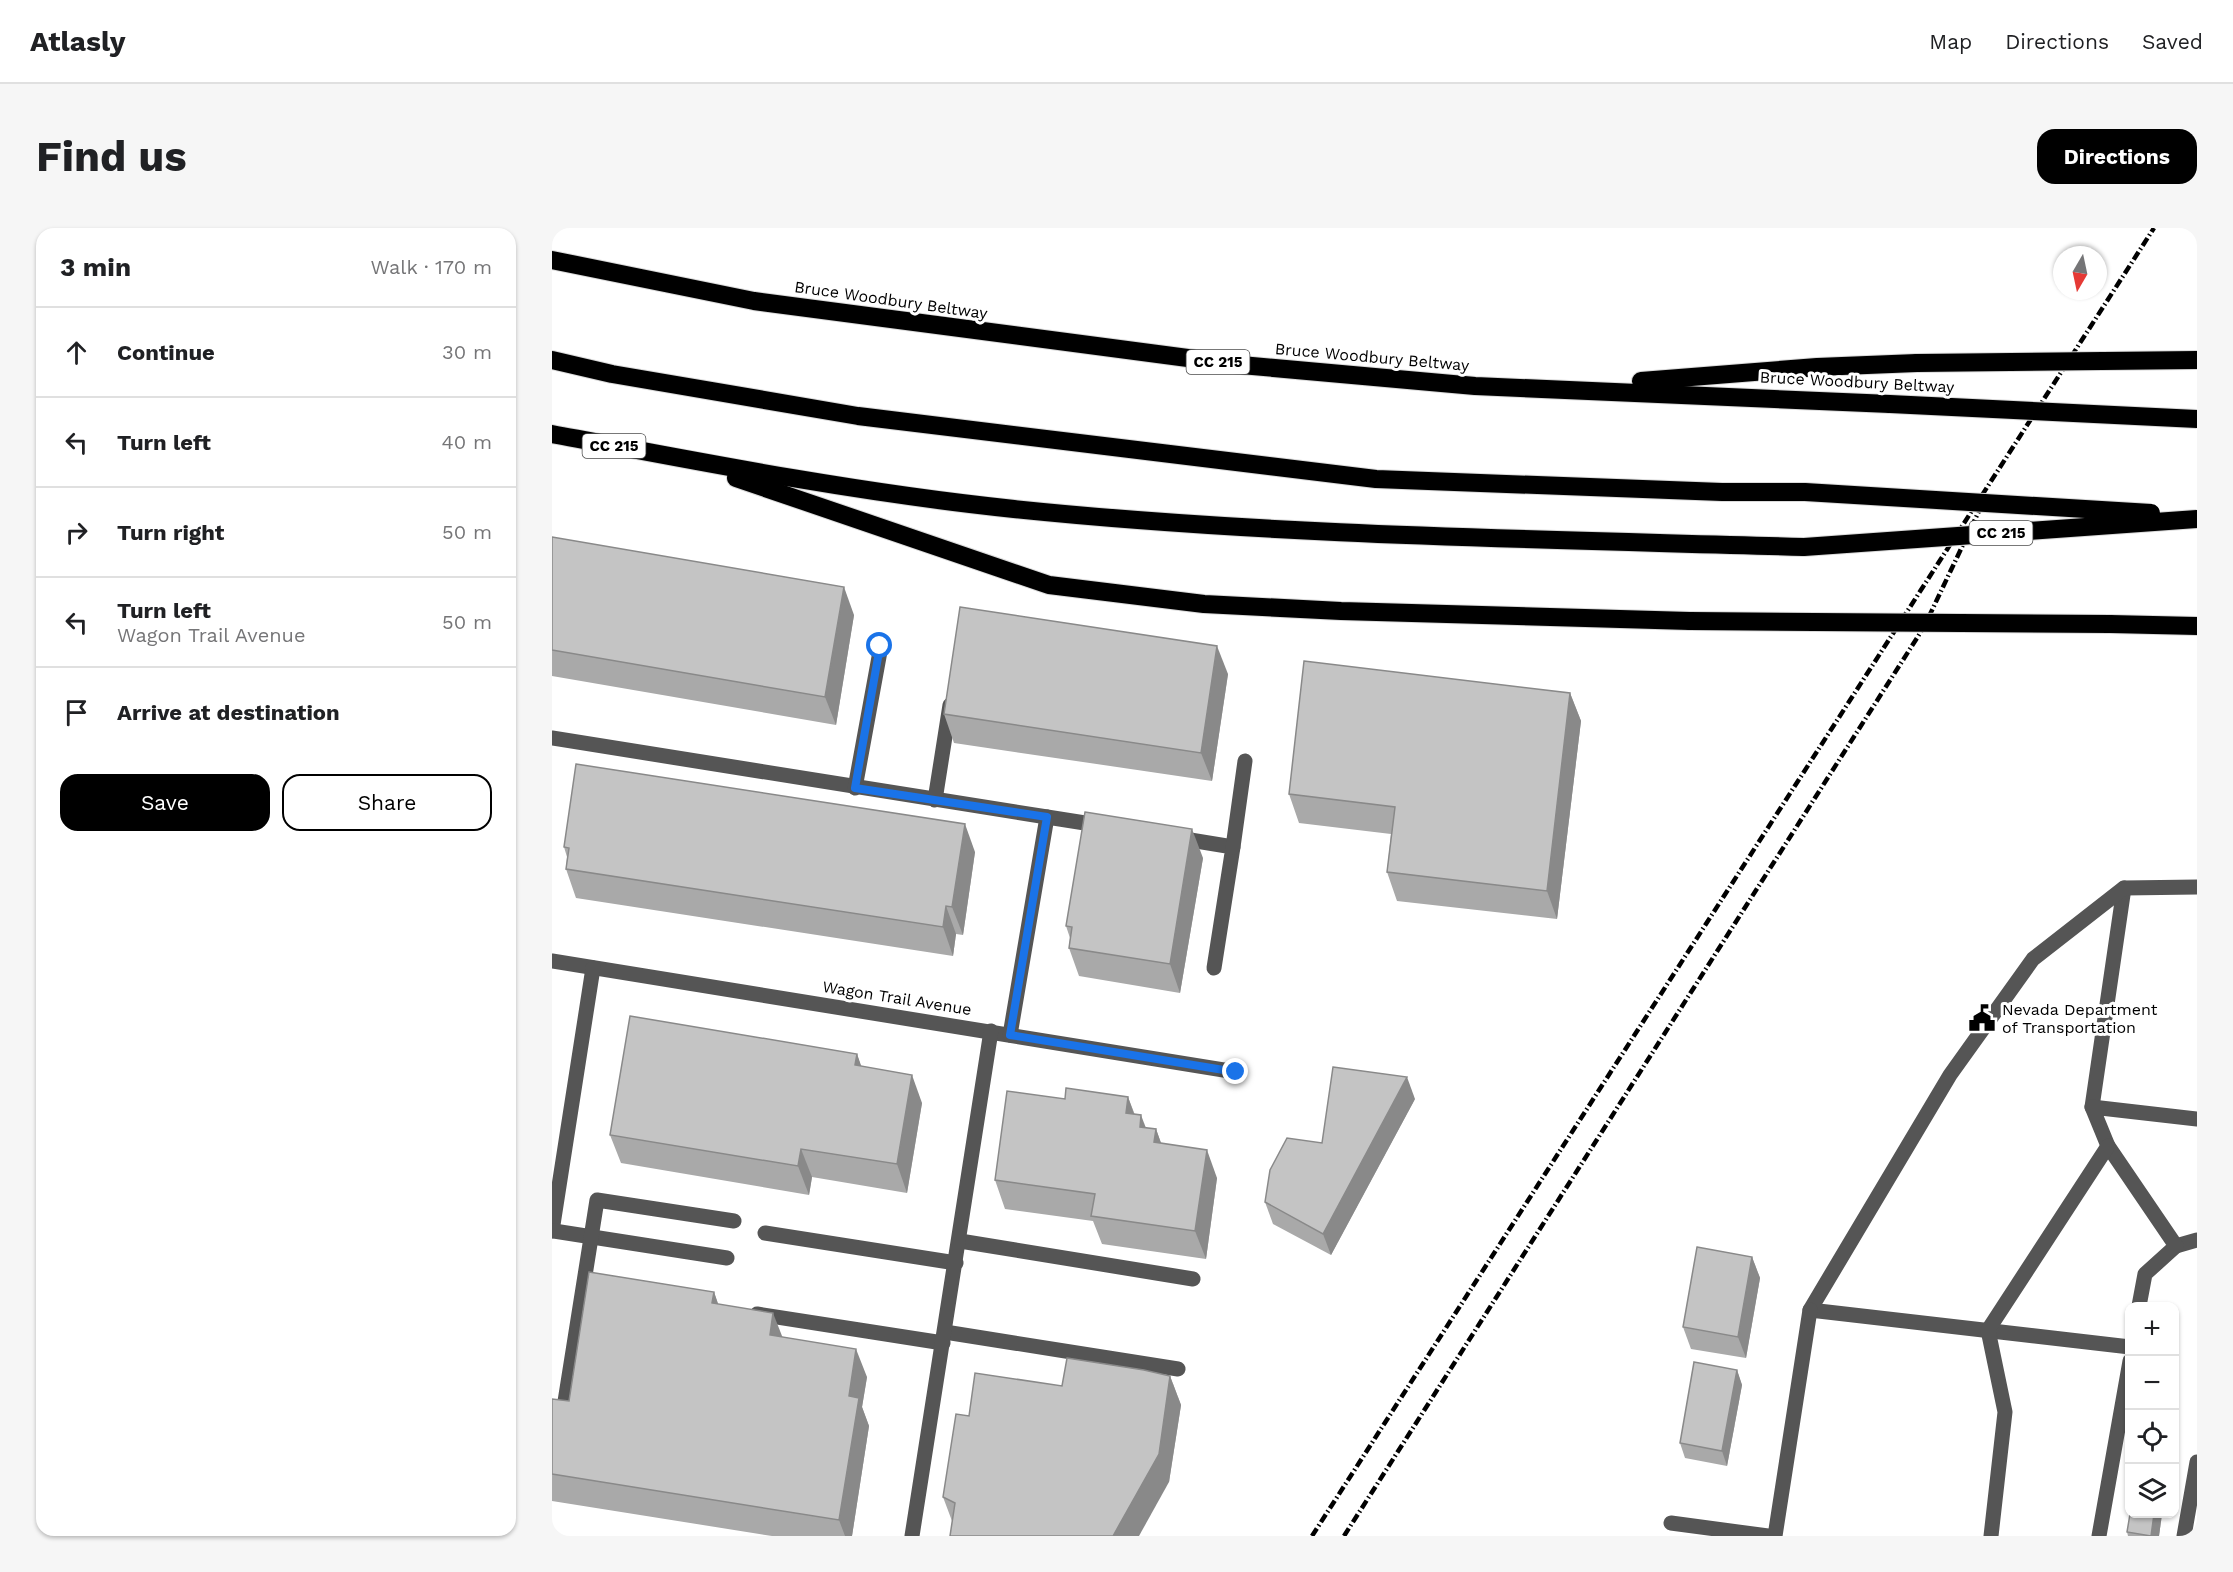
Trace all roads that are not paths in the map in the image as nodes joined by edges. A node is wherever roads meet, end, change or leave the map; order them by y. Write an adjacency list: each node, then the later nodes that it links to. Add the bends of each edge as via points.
1 (552, 260): 4 (highway, Bruce Woodbury Beltway / CC 215, via 754,301 1229,364 1475,386)
2 (552, 360): 8 (highway, CC 215, bridge, via 858,416 1376,479 1805,492)
3 (2197, 360): 4 (highway, bridge, via 1817,367)
4 (1554, 389): 5 (highway, Bruce Woodbury Beltway / CC 215, bridge)
5 (2197, 419)
6 (552, 434): 7 (highway, CC 215)
7 (675, 457): 8 (highway, CC 215, bridge, via 894,495 1016,509 1267,528 1804,547); 9 (highway, bridge, via 1049,585 1204,604 1690,621)
8 (2197, 517)
9 (2197, 626)
10 (880, 646): 14 (street)
11 (951, 695): 15 (street)
12 (552, 738): 14 (street)
13 (1245, 761): 19 (street)
14 (855, 788): 15 (street)
15 (935, 800): 16 (street)
16 (1047, 817): 17 (street); 26 (street)
17 (1116, 828)
18 (1163, 835): 19 (street)
19 (1233, 847): 24 (street)
20 (2197, 887): 21 (street)
21 (2124, 888): 28 (street); 42 (street, via 2033,959 1950,1075)
22 (552, 961): 23 (street, Wagon Trail Avenue)
23 (593, 968): 25 (street, Wagon Trail Avenue); 32 (street)
24 (1214, 968)
25 (991, 1031): 26 (street, Wagon Trail Avenue); 36 (street)
26 (1010, 1035): 27 (street, Wagon Trail Avenue)
27 (1236, 1072)
28 (2092, 1107): 29 (street); 30 (street)
29 (2197, 1119)
30 (2108, 1146): 37 (street); 44 (street)
31 (734, 1221): 34 (street, via 597,1200)
32 (553, 1231): 34 (street)
33 (765, 1233): 39 (street)
34 (591, 1237): 38 (street); 49 (street)
35 (2197, 1240): 37 (street)
36 (960, 1241): 39 (street); 40 (street)
37 (2176, 1246): 41 (street, via 2145,1274)
38 (727, 1258)
39 (956, 1263): 45 (street)
40 (1193, 1279)
41 (2140, 1302)
42 (1810, 1310): 44 (street); 54 (street)
43 (746, 1313): 45 (street)
44 (1988, 1330): 46 (street); 55 (street, via 2005,1412)
45 (944, 1338): 47 (street); 52 (street)
46 (2125, 1346)
47 (1178, 1369)
48 (2125, 1389): 56 (street)
49 (563, 1414)
50 (2197, 1462): 57 (street)
51 (1671, 1522): 53 (street)
52 (912, 1536)
53 (1768, 1536)
54 (1775, 1536)
55 (1991, 1536)
56 (2099, 1536)
57 (2184, 1536)

